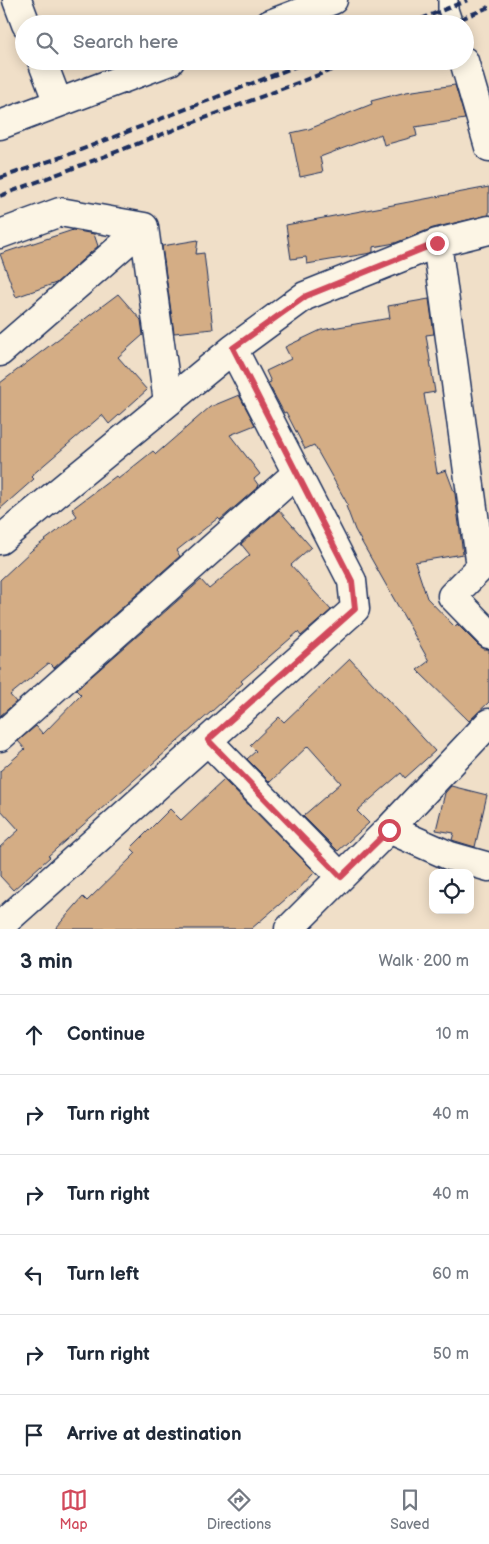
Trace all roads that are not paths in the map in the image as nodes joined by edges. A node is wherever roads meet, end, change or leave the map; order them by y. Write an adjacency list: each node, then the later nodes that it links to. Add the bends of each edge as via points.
1 (17, 0): 4 (street)
2 (333, 0): 5 (street)
3 (448, 0): 6 (lane)
4 (23, 15)
5 (294, 15)
6 (450, 15)
7 (45, 70): 10 (street)
8 (146, 70): 10 (street)
9 (467, 70): 12 (street)
10 (58, 103): 11 (street)
11 (0, 125)
12 (489, 147)
13 (144, 226): 15 (street, via 60,212); 18 (street); 19 (street)
14 (489, 230): 16 (street)
15 (0, 234)
16 (437, 243): 17 (street, via 306,296); 22 (street, via 481,567 452,596)
17 (233, 348): 19 (street); 20 (street)
18 (0, 352)
19 (168, 402): 21 (street)
20 (297, 473): 24 (street); 25 (street, via 352,581 355,609)
21 (0, 540)
22 (489, 634)
23 (489, 723): 26 (street)
24 (0, 737)
25 (208, 740): 28 (street); 29 (street)
26 (389, 830): 27 (street, via 450,856); 28 (street)
27 (489, 867)
28 (341, 877): 30 (street)
29 (4, 923)
30 (289, 929)

